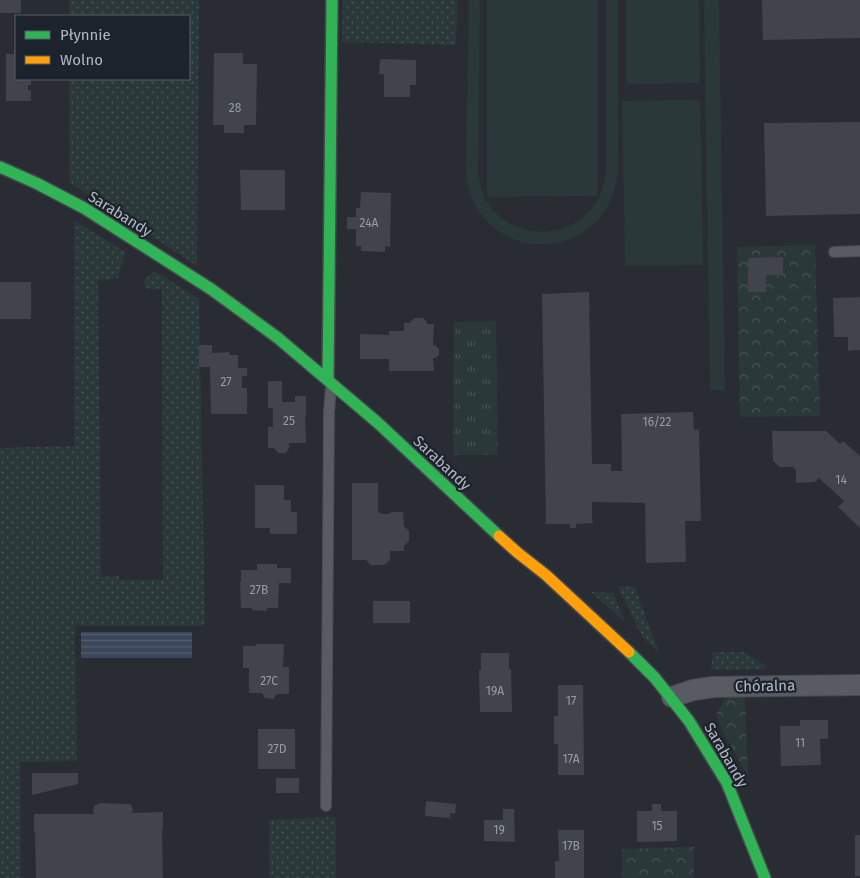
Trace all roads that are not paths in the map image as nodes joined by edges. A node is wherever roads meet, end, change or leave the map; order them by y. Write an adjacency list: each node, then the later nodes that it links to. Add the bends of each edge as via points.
1 (332, 0): 5 (street)
2 (0, 167): 5 (street, Sarabandy, via 84,208 182,270 262,326)
3 (860, 251): 4 (lane)
4 (834, 252)
5 (330, 382): 7 (street, Sarabandy, via 546,575); 8 (lane)
6 (860, 685): 7 (street, Chóralna, via 713,687)
7 (672, 697): 9 (street, Sarabandy, via 728,782)
8 (326, 806)
9 (766, 878)

